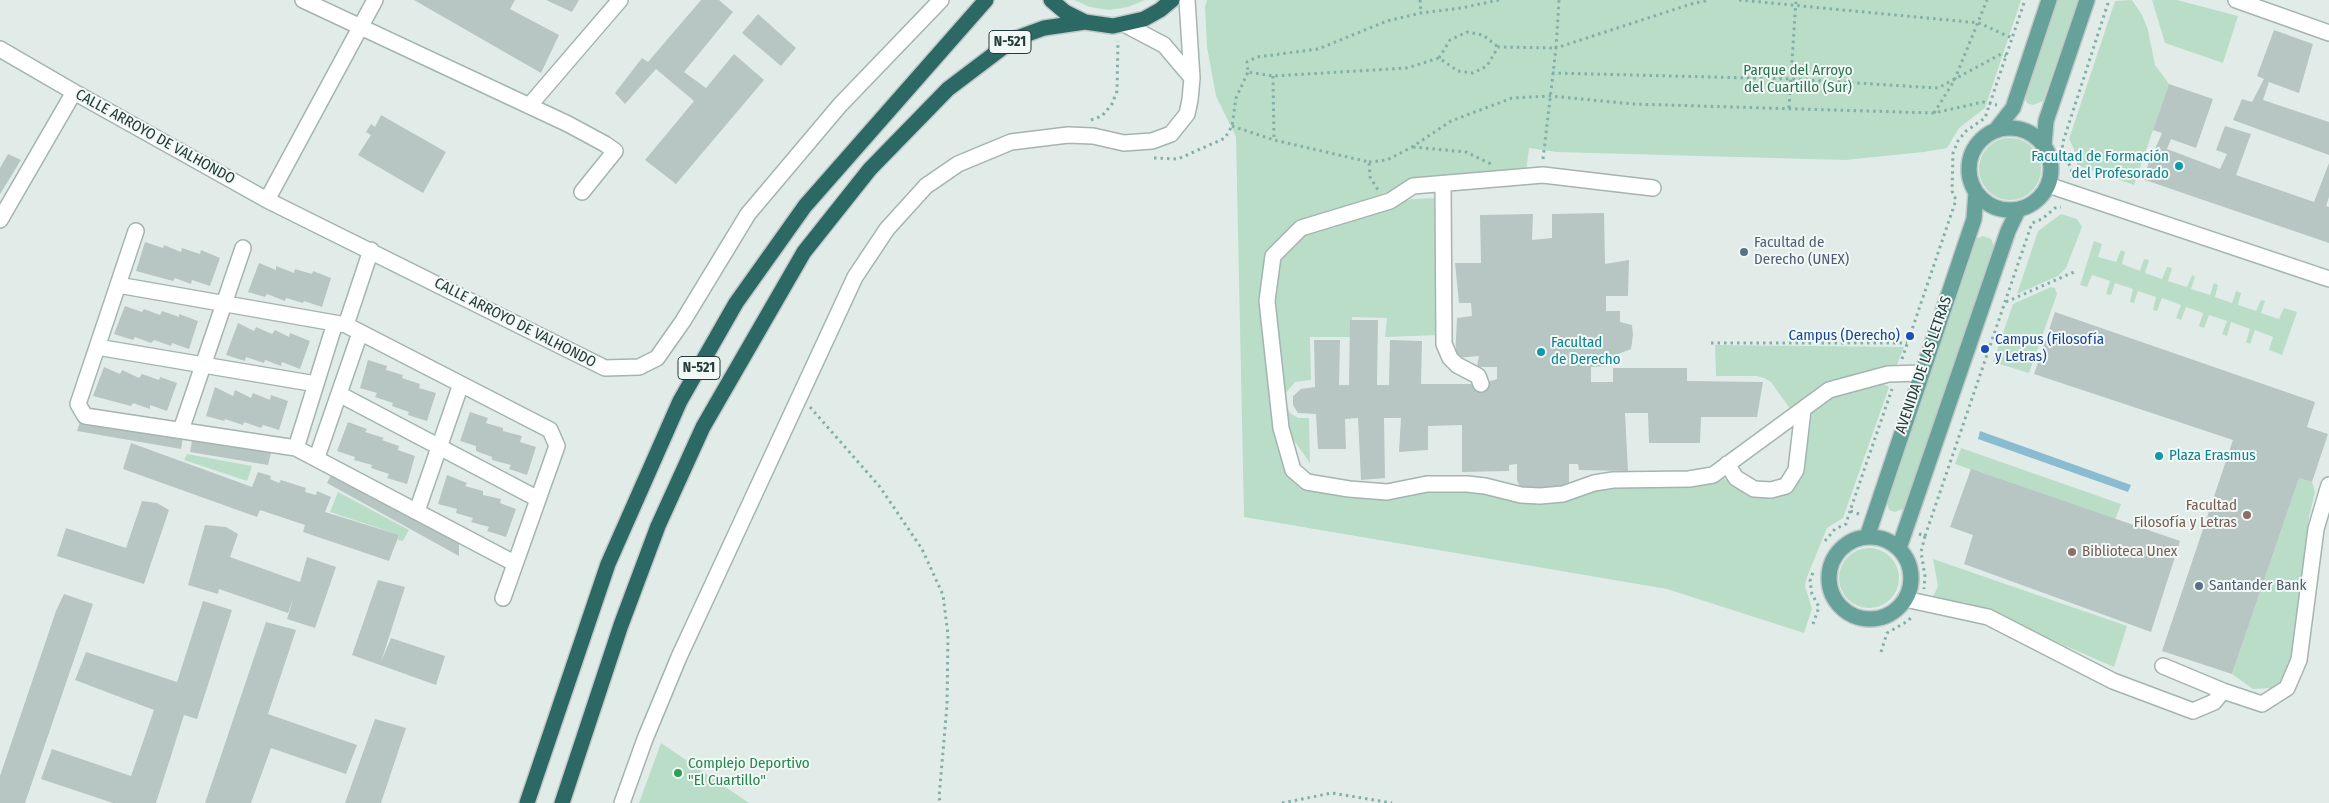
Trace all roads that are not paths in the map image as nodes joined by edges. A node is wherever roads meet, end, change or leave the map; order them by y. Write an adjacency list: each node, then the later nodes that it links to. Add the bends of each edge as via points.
1 (302, 0): 14 (street)
2 (375, 0): 14 (street)
3 (620, 0): 19 (street)
4 (941, 0): 32 (street, CALLE ARROYO DE VALHONDO, via 840,105 748,214 657,358 639,367 605,368)
5 (986, 0): 61 (highway, N-521, via 805,206 736,303 680,401 608,564)
6 (1051, 0): 12 (highway, N-521)
7 (1172, 0): 13 (highway, N-521, via 1152,15)
8 (1186, 0): 17 (street)
9 (2049, 0): 20 (main road, via 2013,108)
10 (2088, 0): 21 (main road, via 2046,121)
11 (2236, 0): 15 (street)
12 (1085, 22): 13 (highway, N-521); 62 (highway, N-521, via 1044,28 1014,39 948,89 870,169 804,252 703,427 658,526 621,625)
13 (1119, 25): 17 (street, via 1164,45)
14 (361, 27): 19 (street); 27 (street)
15 (2329, 33)
16 (0, 49): 18 (street, CALLE ARROYO DE VALHONDO)
17 (1192, 78): 63 (street, via 1187,114 1170,134 1152,141 1124,142 1068,135 1011,142 958,164 926,186 887,229 856,277 679,657)
18 (74, 92): 27 (street, CALLE ARROYO DE VALHONDO); 29 (street)
19 (529, 106): 25 (street, via 594,137 615,151)
20 (1995, 131): 21 (main road, via 2022,129); 26 (main road, via 1982,139 1970,157 1969,173)
21 (2044, 145): 23 (main road, via 2052,167)
22 (1443, 184): 24 (street, via 1543,175); 43 (street, via 1444,344 1457,366 1478,376); 50 (street, via 1413,186 1390,201 1301,228 1273,256 1267,301 1281,428 1294,470 1307,482 1387,492 1427,484 1467,484 1540,496 1563,494 1613,480 1689,479 1713,475)
23 (2048, 185): 28 (main road, via 2039,200); 33 (street)
24 (1653, 188)
25 (582, 192)
26 (1976, 192): 28 (main road, via 1996,208); 40 (main road, AVENIDA DE LAS LETRAS, via 1974,219)
27 (267, 200): 32 (street, CALLE ARROYO DE VALHONDO)
28 (2018, 210): 55 (main road)
29 (0, 220)
30 (136, 231): 34 (street)
31 (243, 248): 35 (street)
32 (371, 250): 36 (street)
33 (2329, 279)
34 (118, 285): 35 (street); 38 (street)
35 (224, 304): 36 (street); 39 (street)
36 (341, 324): 37 (street); 41 (street)
37 (360, 333): 42 (street); 44 (street)
38 (97, 347): 39 (street); 46 (street, via 78,404 85,416)
39 (203, 365): 41 (street); 46 (street)
40 (1922, 373): 45 (street, via 1888,374 1829,390); 54 (main road, AVENIDA DE LAS LETRAS)
41 (316, 384): 48 (street)
42 (461, 384): 47 (street); 52 (street, via 550,430 557,446)
43 (1481, 384)
44 (338, 394): 47 (street); 49 (street)
45 (1804, 410): 50 (street); 50 (street, via 1796,470 1786,486 1771,490 1754,489 1736,478)
46 (182, 430): 48 (street)
47 (439, 447): 52 (street); 53 (street)
48 (296, 448): 49 (street)
49 (317, 457): 53 (street)
50 (1727, 464)
51 (2329, 485): 60 (street, via 2316,530 2299,660 2287,688 2262,704)
52 (538, 499): 56 (street)
53 (417, 511): 56 (street)
54 (1867, 537): 55 (main road, via 1884,539); 58 (main road, via 1843,546 1832,562 1829,581 1834,599 1848,613 1866,619 1885,616)
55 (1899, 548): 58 (main road, via 1910,573 1910,587)
56 (514, 563): 57 (street)
57 (503, 598)
58 (1905, 600): 60 (street, via 1988,617 2113,681 2193,711 2214,702)
59 (2163, 666): 60 (street)
60 (2223, 691)
61 (527, 803)
62 (562, 803)
63 (622, 803)

